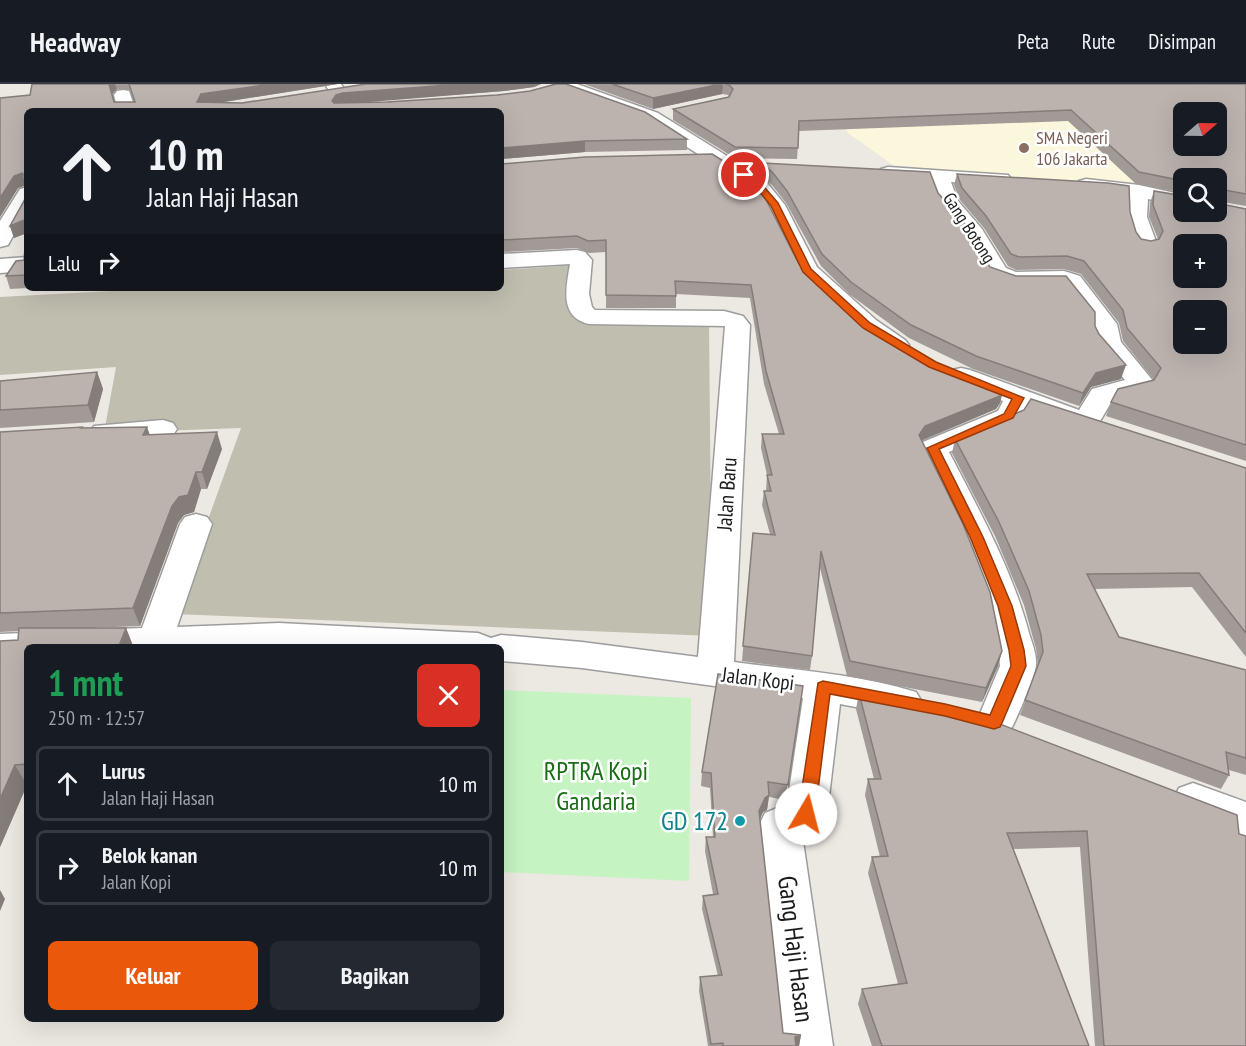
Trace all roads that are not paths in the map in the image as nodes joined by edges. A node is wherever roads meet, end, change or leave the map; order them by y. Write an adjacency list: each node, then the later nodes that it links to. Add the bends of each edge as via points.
1 (556, 87): 5 (street, via 663,114)
2 (357, 89): 3 (street)
3 (332, 90)
4 (680, 158): 5 (street)
5 (723, 161): 6 (street); 19 (street, via 757,183 775,205 807,270 867,326)
6 (764, 166)
7 (868, 171): 8 (street)
8 (938, 176): 9 (street); 21 (street, Gang Botong, via 948,203 974,234 997,273 1009,279 1064,278 1075,283 1105,324 1110,345 1141,384 1102,395 1097,425)
9 (1022, 181)
10 (1069, 184): 11 (street)
11 (1139, 191): 13 (street); 15 (street, via 1136,217)
12 (24, 199): 14 (street)
13 (1173, 199)
14 (0, 240)
15 (1146, 244)
16 (504, 261): 31 (street, Jalan Baru, via 559,257 581,260 577,305 589,316 730,319 737,323)
17 (24, 264): 18 (street)
18 (0, 267)
19 (915, 355)
20 (943, 369): 21 (street)
21 (1018, 398): 32 (street, Jalan Kopi, via 1009,416 933,448 1005,606 1018,666 980,720)
22 (163, 429): 23 (street)
23 (81, 434)
24 (196, 524): 25 (street)
25 (155, 640): 26 (street); 27 (street, via 279,635)
26 (66, 644)
27 (442, 644)
28 (24, 646): 29 (street)
29 (0, 647)
30 (504, 648): 31 (street, Jalan Kopi)
31 (715, 674): 32 (street, Jalan Kopi)
32 (821, 706): 35 (street, Gang Haji Hasan, via 806,814 780,825)
33 (1160, 786): 34 (street)
34 (1246, 819)
35 (808, 1046)

